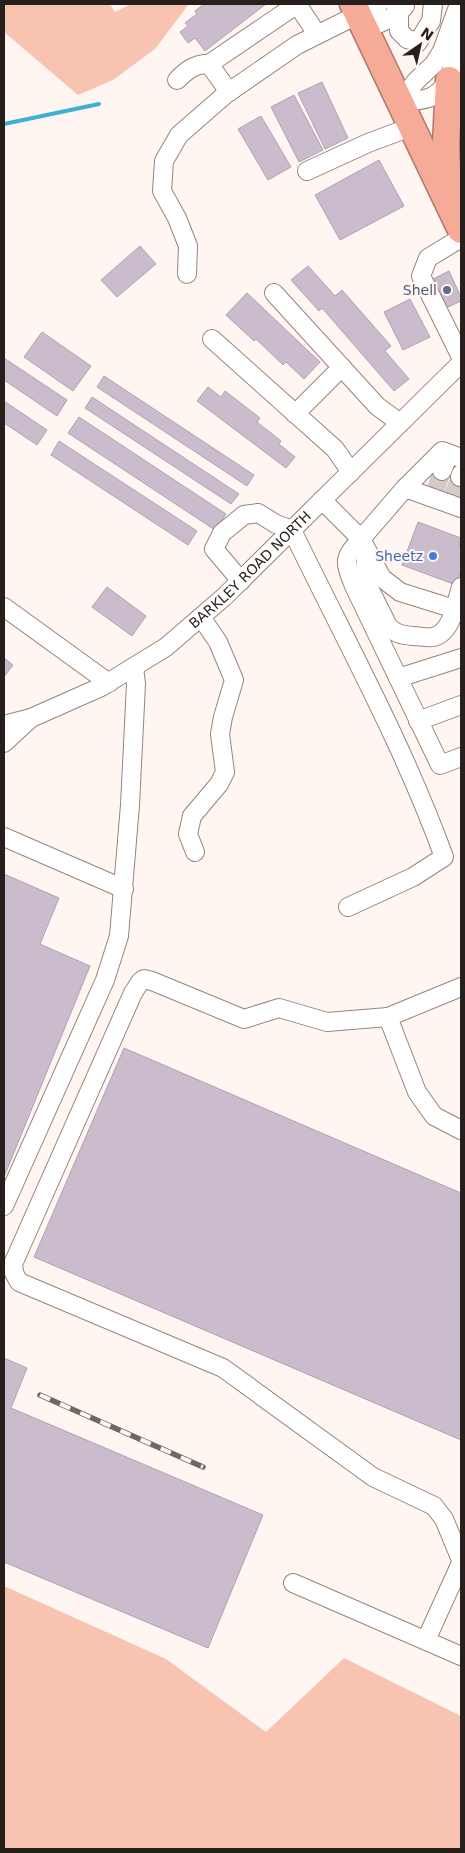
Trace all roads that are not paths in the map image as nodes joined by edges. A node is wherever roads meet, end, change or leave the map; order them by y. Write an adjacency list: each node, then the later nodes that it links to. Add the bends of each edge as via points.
1 (296, 4): 7 (street); 9 (street)
2 (433, 4): 4 (street, via 431,21 418,42 407,39 399,31)
3 (459, 4): 13 (street, via 442,51)
4 (400, 7): 5 (street, via 391,18)
5 (363, 13): 7 (street); 13 (highway)
6 (461, 31): 8 (street)
7 (317, 34): 12 (street)
8 (458, 54): 11 (street)
9 (209, 64): 10 (street, via 188,69); 12 (street)
10 (177, 80)
11 (449, 80): 13 (street, via 431,97); 16 (highway, via 446,146)
12 (229, 92): 19 (street, via 179,136 164,161 162,191 188,246)
13 (399, 103): 14 (highway)
14 (411, 127): 15 (street); 16 (highway)
15 (307, 170)
16 (449, 204): 17 (highway)
17 (461, 230)
18 (461, 238): 22 (street, via 428,258 421,276)
19 (187, 274)
20 (274, 293): 24 (street)
21 (212, 338): 25 (street)
22 (461, 357)
23 (461, 363): 26 (street, BARKLEY ROAD NORTH)
24 (342, 367): 25 (street); 26 (street, via 378,406)
25 (295, 414): 28 (street, via 335,450)
26 (400, 423): 28 (street, BARKLEY ROAD NORTH)
27 (455, 456): 29 (street); 30 (street, via 442,451)
28 (351, 472): 31 (street, BARKLEY ROAD NORTH)
29 (442, 472)
30 (405, 488): 32 (street, via 434,493); 34 (street)
31 (322, 500): 33 (street, BARKLEY ROAD NORTH); 34 (street)
32 (455, 503)
33 (292, 530): 35 (street, BARKLEY ROAD NORTH); 35 (street, via 258,513 244,515 222,533 214,549); 53 (street, via 396,743 444,857 413,877)
34 (364, 544): 38 (street, via 382,578 400,592); 38 (street, via 365,580 392,631 431,638 448,626); 42 (street, via 348,554 346,565)
35 (241, 580): 39 (street, BARKLEY ROAD NORTH)
36 (461, 587): 38 (street)
37 (4, 607): 43 (street)
38 (458, 610)
39 (201, 617): 41 (street, BARKLEY ROAD NORTH, via 166,647); 51 (street, via 218,642 234,680 220,734 225,772 192,816 188,834)
40 (461, 658): 42 (street)
41 (134, 667): 43 (street, BARKLEY ROAD NORTH); 52 (street, via 136,684)
42 (398, 678): 46 (street)
43 (109, 683): 45 (street, BARKLEY ROAD NORTH)
44 (461, 706): 46 (street)
45 (31, 718): 47 (street, BARKLEY ROAD NORTH); 48 (street)
46 (418, 721): 49 (street, via 440,765)
47 (4, 725)
48 (4, 744)
49 (461, 757)
50 (4, 837): 52 (street)
51 (194, 852)
52 (124, 889): 57 (street, via 119,936 105,980)
53 (348, 907)
54 (461, 987): 55 (street)
55 (388, 1018): 56 (street, via 417,1092 434,1116); 58 (street, via 327,1022 280,1008 244,1019 144,979 133,993 13,1264 14,1274 19,1282 223,1368 373,1476 434,1506 444,1519)
56 (461, 1130)
57 (4, 1206)
58 (461, 1562): 60 (street)
59 (293, 1584): 60 (street)
60 (426, 1640): 61 (street)
61 (461, 1656)

